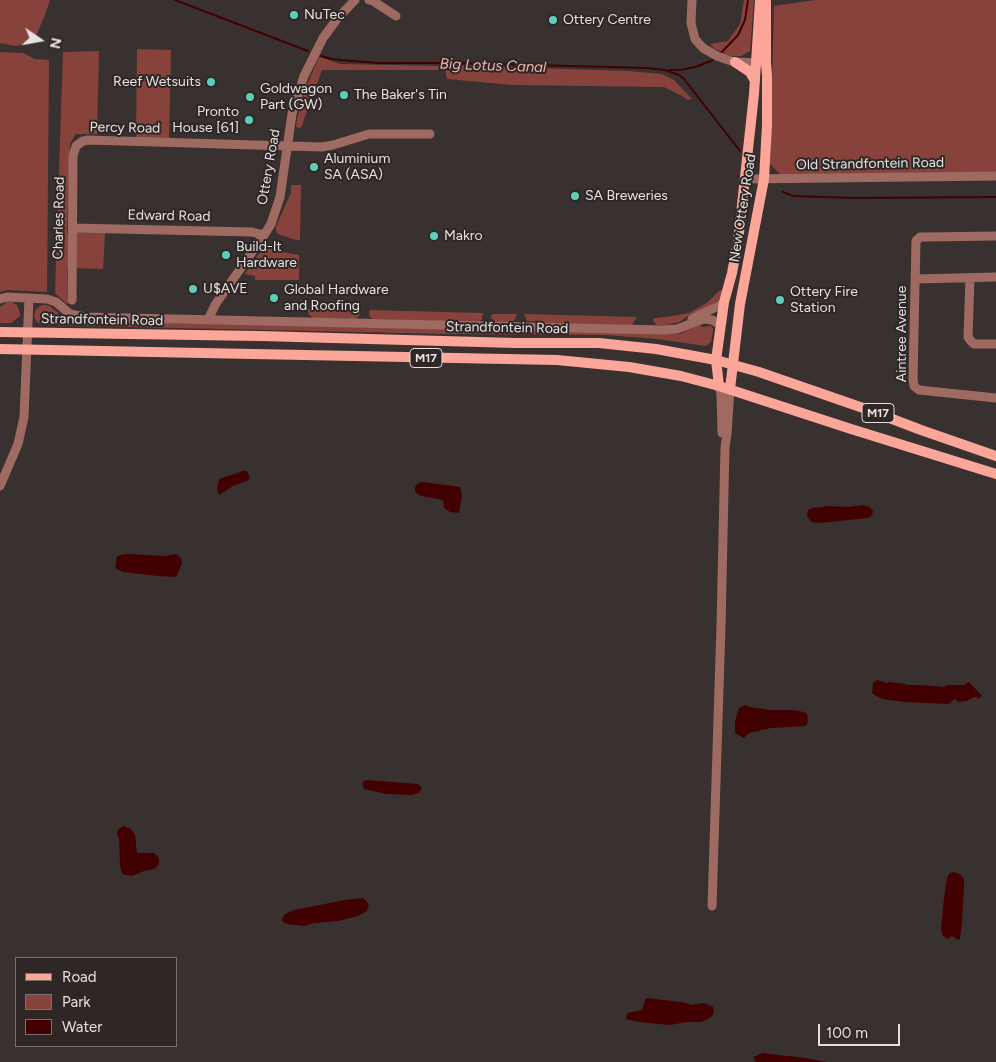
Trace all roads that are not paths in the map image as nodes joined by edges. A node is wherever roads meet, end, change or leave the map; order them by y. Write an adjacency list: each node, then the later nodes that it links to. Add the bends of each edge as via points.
1 (361, 0): 6 (street)
2 (370, 0): 7 (street)
3 (692, 0): 8 (street, via 695,39 713,54)
4 (760, 0): 9 (main road, New Ottery Road)
5 (766, 0): 9 (main road, New Ottery Road)
6 (353, 2): 13 (street, Ottery Road, via 332,26 304,76 292,114)
7 (396, 16)
8 (736, 62): 9 (street); 10 (main road, via 750,72)
9 (761, 63): 10 (main road, New Ottery Road); 16 (main road, New Ottery Road, via 767,76)
10 (755, 81): 15 (main road, New Ottery Road)
11 (430, 134): 13 (street, Percy Road, via 369,134 328,146)
12 (83, 141): 13 (street, Percy Road); 17 (street, Charles Road, via 76,146 73,156)
13 (288, 146): 18 (street, Ottery Road, via 280,197)
14 (996, 176): 16 (street, Old Strandfontein Road)
15 (745, 179): 16 (street, Old Strandfontein Road); 26 (main road, New Ottery Road, via 736,259)
16 (764, 179): 36 (main road, New Ottery Road)
17 (73, 228): 18 (street, Edward Road, via 252,232); 25 (street, Charles Road)
18 (264, 236): 27 (street, Ottery Road, via 215,304)
19 (996, 236): 21 (street, via 918,239)
20 (996, 277): 22 (street, Aintree Avenue)
21 (916, 278): 22 (street, Aintree Avenue); 39 (street, Aintree Avenue, via 914,386 919,390)
22 (970, 278): 32 (street, via 968,337 974,344)
23 (29, 298): 24 (street); 27 (street, via 51,300 76,316); 31 (street)
24 (0, 299)
25 (72, 300)
26 (724, 302): 28 (street, Strandfontein Road); 29 (main road, New Ottery Road)
27 (208, 320): 28 (street, Strandfontein Road, via 663,330)
28 (686, 325): 29 (street, Strandfontein Road, via 707,319)
29 (721, 325): 35 (main road, New Ottery Road)
30 (0, 332): 31 (main road, Strandfontein Road / M17)
31 (28, 332): 34 (street); 35 (main road, Strandfontein Road / M17, via 599,343)
32 (996, 344)
33 (0, 349): 34 (main road, M17)
34 (27, 350): 37 (main road, M17, via 556,360 629,367); 43 (street, via 22,431)
35 (716, 360): 36 (main road, Strandfontein Road / M17); 37 (main road, New Ottery Road)
36 (732, 364): 38 (main road, New Ottery Road); 41 (main road, Strandfontein Road / M17)
37 (719, 386): 38 (main road, M17); 40 (street)
38 (730, 389): 40 (street); 42 (main road, M17)
39 (996, 398)
40 (725, 447): 44 (street)
41 (996, 456)
42 (996, 474)
43 (0, 486)
44 (712, 906)

